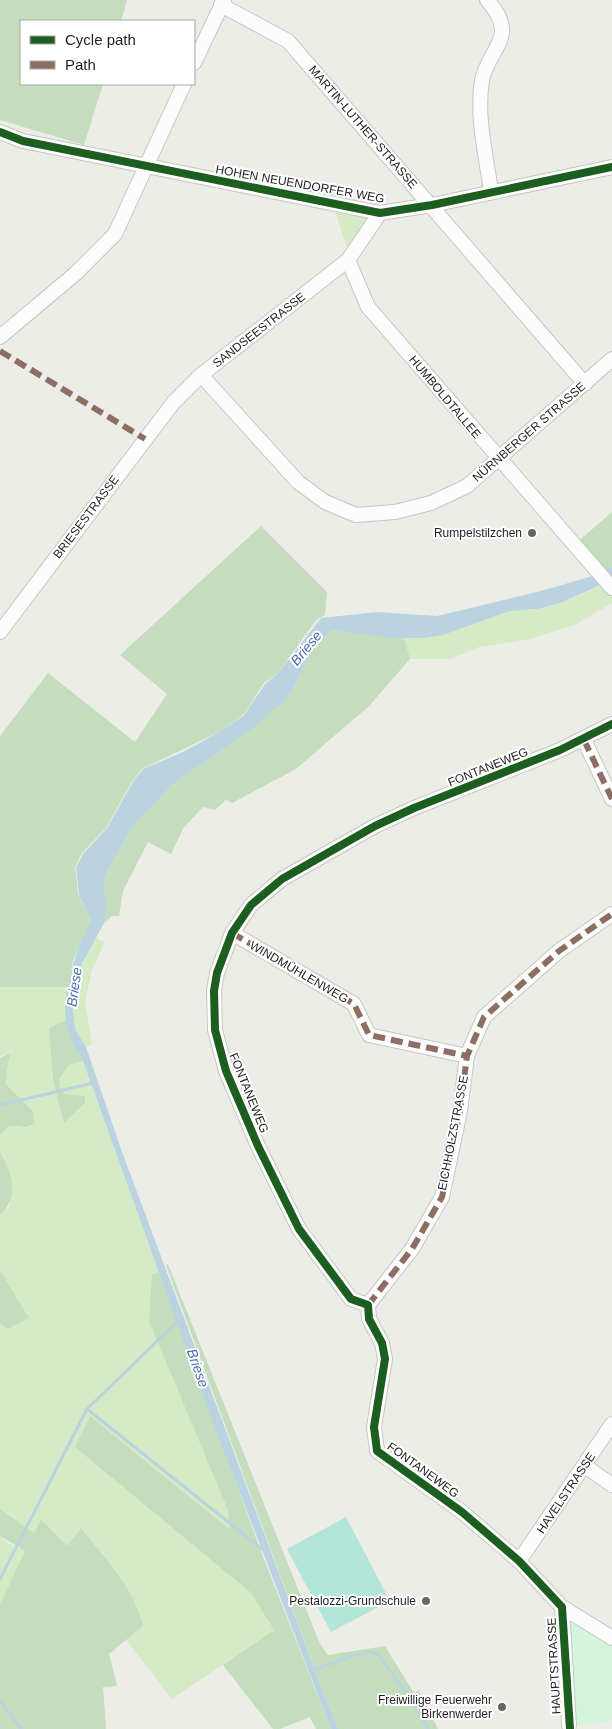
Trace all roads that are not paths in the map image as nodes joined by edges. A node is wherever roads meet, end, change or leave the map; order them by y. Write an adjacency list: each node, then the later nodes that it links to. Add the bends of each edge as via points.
1 (487, 0): 8 (street, via 502,27 502,36 484,72 480,101)
2 (222, 2): 3 (street); 9 (street, MARTIN-LUTHER-STRASSE, via 288,41)
3 (195, 61)
4 (184, 85): 6 (street)
5 (0, 132): 6 (street, HOHEN NEUENDORFER WEG, via 23,142)
6 (145, 166): 10 (street, HOHEN NEUENDORFER WEG); 12 (street, via 115,234 75,274)
7 (612, 167): 8 (street, HOHEN NEUENDORFER WEG)
8 (491, 191): 9 (street, HOHEN NEUENDORFER WEG)
9 (432, 205): 10 (street, HOHEN NEUENDORFER WEG); 15 (street, MARTIN-LUTHER-STRASSE)
10 (380, 213): 11 (street)
11 (348, 260): 14 (street, SANDSEESTRASSE); 17 (street, HUMBOLDTALLEE, via 368,307)
12 (0, 337)
13 (612, 359): 15 (street, NÜRNBERGER STRASSE)
14 (201, 375): 16 (street, SANDSEESTRASSE); 17 (street, NÜRNBERGER STRASSE, via 298,482 326,502 356,515 395,512 432,503 468,486)
15 (585, 384): 17 (street, NÜRNBERGER STRASSE)
16 (173, 404): 19 (street, BRIESESTRASSE)
17 (499, 460): 18 (street, HUMBOLDTALLEE)
18 (612, 588)
19 (0, 632)
20 (612, 724): 21 (street, FONTANEWEG)
21 (584, 740): 22 (street); 24 (street, FONTANEWEG, via 375,826 282,879 251,905)
22 (612, 799)
23 (612, 914): 25 (street, EICHHOLZSTRASSE, via 559,951 484,1017)
24 (232, 933): 25 (street, WINDMÜHLENWEG, via 354,1004 369,1035); 26 (street, FONTANEWEG, via 214,991 215,1030 226,1071 299,1229 351,1299)
25 (467, 1056): 26 (street, EICHHOLZSTRASSE, via 460,1111 442,1197 412,1249)
26 (368, 1305): 30 (street, FONTANEWEG, via 369,1318 382,1343 385,1358 374,1427 377,1451 462,1512)
27 (612, 1424): 28 (street, HAVELSTRASSE)
28 (585, 1466): 29 (street); 30 (street, HAVELSTRASSE)
29 (612, 1485)
30 (519, 1562): 31 (street, HAUPTSTRASSE)
31 (562, 1607): 32 (street, HAUPTSTRASSE); 33 (street, HAUPTSTRASSE)
32 (612, 1638)
33 (569, 1725)

